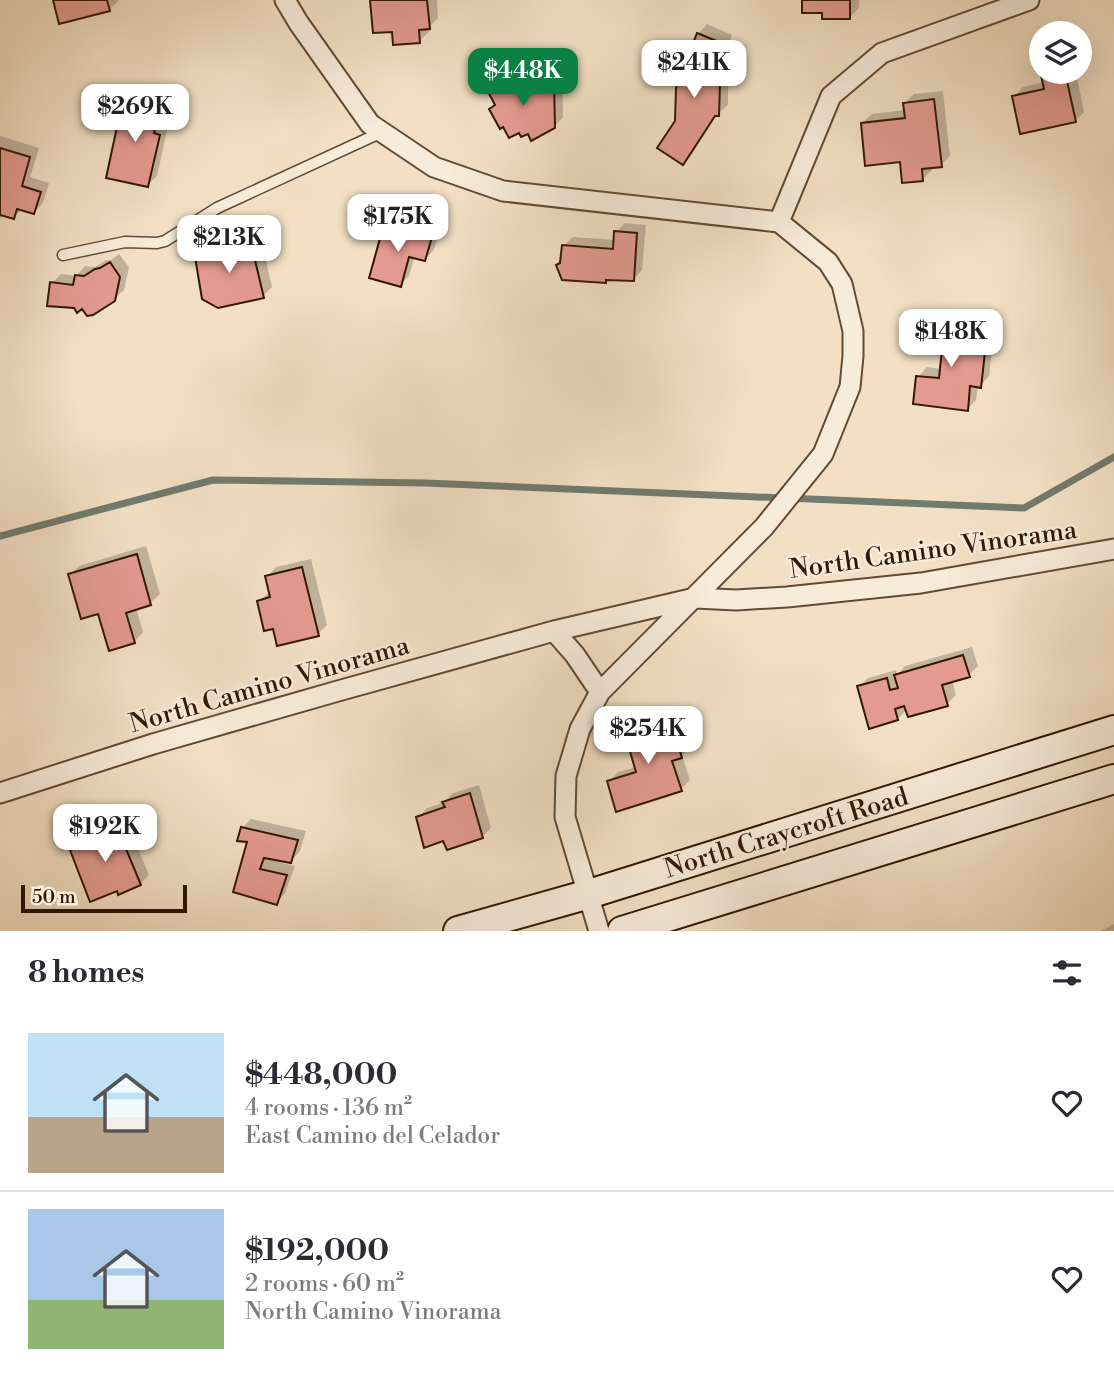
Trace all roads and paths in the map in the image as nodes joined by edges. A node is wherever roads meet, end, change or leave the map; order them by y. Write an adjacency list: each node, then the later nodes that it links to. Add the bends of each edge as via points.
1 (285, 0): 3 (street, via 370,124)
2 (1030, 0): 4 (street, via 882,52 831,96)
3 (382, 132): 4 (street, via 434,167 503,191); 5 (lane, via 217,208 165,241 125,242)
4 (779, 222): 7 (street, via 828,262 842,284 853,331 850,387 823,454 764,527)
5 (63, 255)
6 (1114, 549): 7 (street, North Camino Vinorama, via 921,583 787,597)
7 (695, 598): 8 (street, North Camino Vinorama); 9 (street)
8 (554, 632): 9 (street); 12 (street, North Camino Vinorama, via 153,744)
9 (600, 692): 13 (street, via 580,729 566,776 565,817)
10 (1114, 730): 13 (main road, North Craycroft Road)
11 (1114, 779): 16 (main road, North Craycroft Road)
12 (0, 793)
13 (589, 894): 14 (main road, North Craycroft Road); 15 (street)
14 (458, 931)
15 (599, 931)
16 (622, 931)

